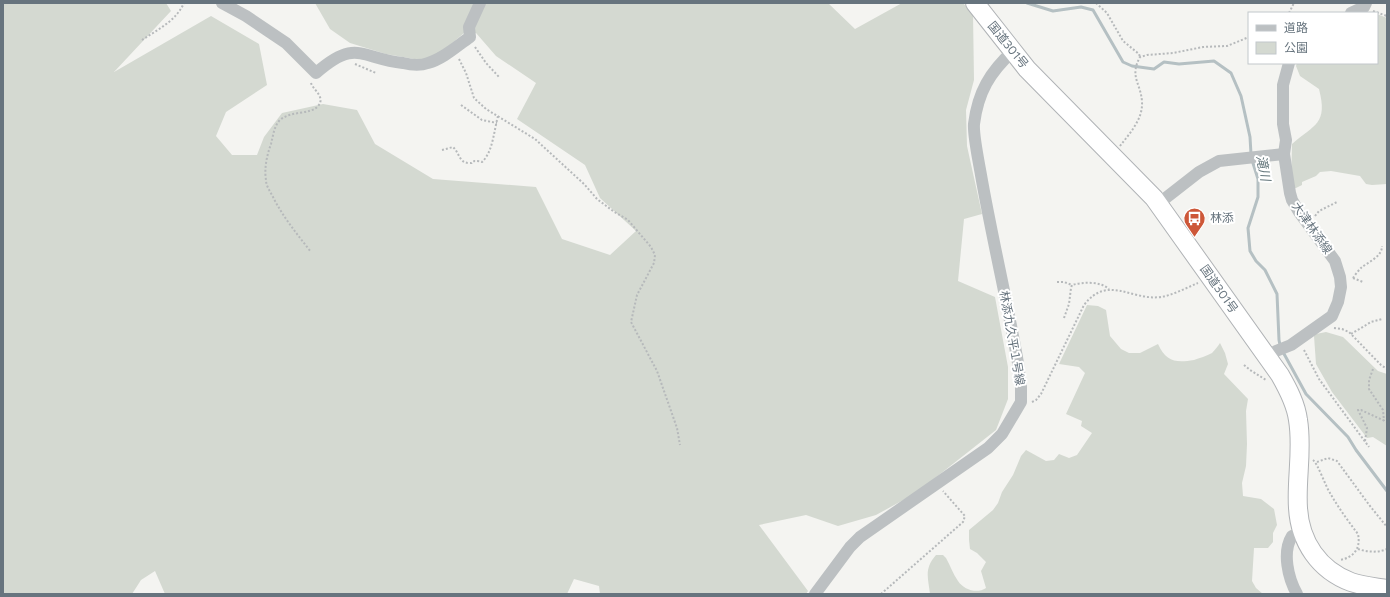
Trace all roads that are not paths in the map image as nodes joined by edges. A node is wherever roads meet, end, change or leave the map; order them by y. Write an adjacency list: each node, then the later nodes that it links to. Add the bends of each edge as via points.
1 (222, 3): 2 (street, via 286,43 316,72 329,61 351,52 361,52 391,62 418,65 436,60 470,37 469,27)
2 (480, 3)
3 (976, 3): 6 (highway, 国道301号)
4 (1365, 5): 5 (street)
5 (1353, 12)
6 (1013, 51): 9 (highway, 国道301号, via 1052,96); 13 (street, 林添九久平１号線, via 986,81 974,125 988,214 1018,364 1020,402 1010,422 997,439 940,483 860,537)
7 (1289, 64): 8 (street, 大津林添線, via 1283,85 1283,124 1286,140)
8 (1284, 154): 9 (street, via 1219,161 1184,183); 10 (street, 大津林添線, via 1292,200 1335,261 1341,287 1332,316 1294,343)
9 (1158, 204): 10 (highway, 国道301号, via 1211,276)
10 (1273, 353): 11 (highway, 国道301号, via 1296,409 1300,437 1308,461 1297,507)
11 (1302, 532): 12 (highway, 国道301号, via 1311,551 1325,567 1353,583); 14 (street, via 1292,536 1287,546 1288,574)
12 (1387, 589)
13 (815, 594)
14 (1297, 594)

